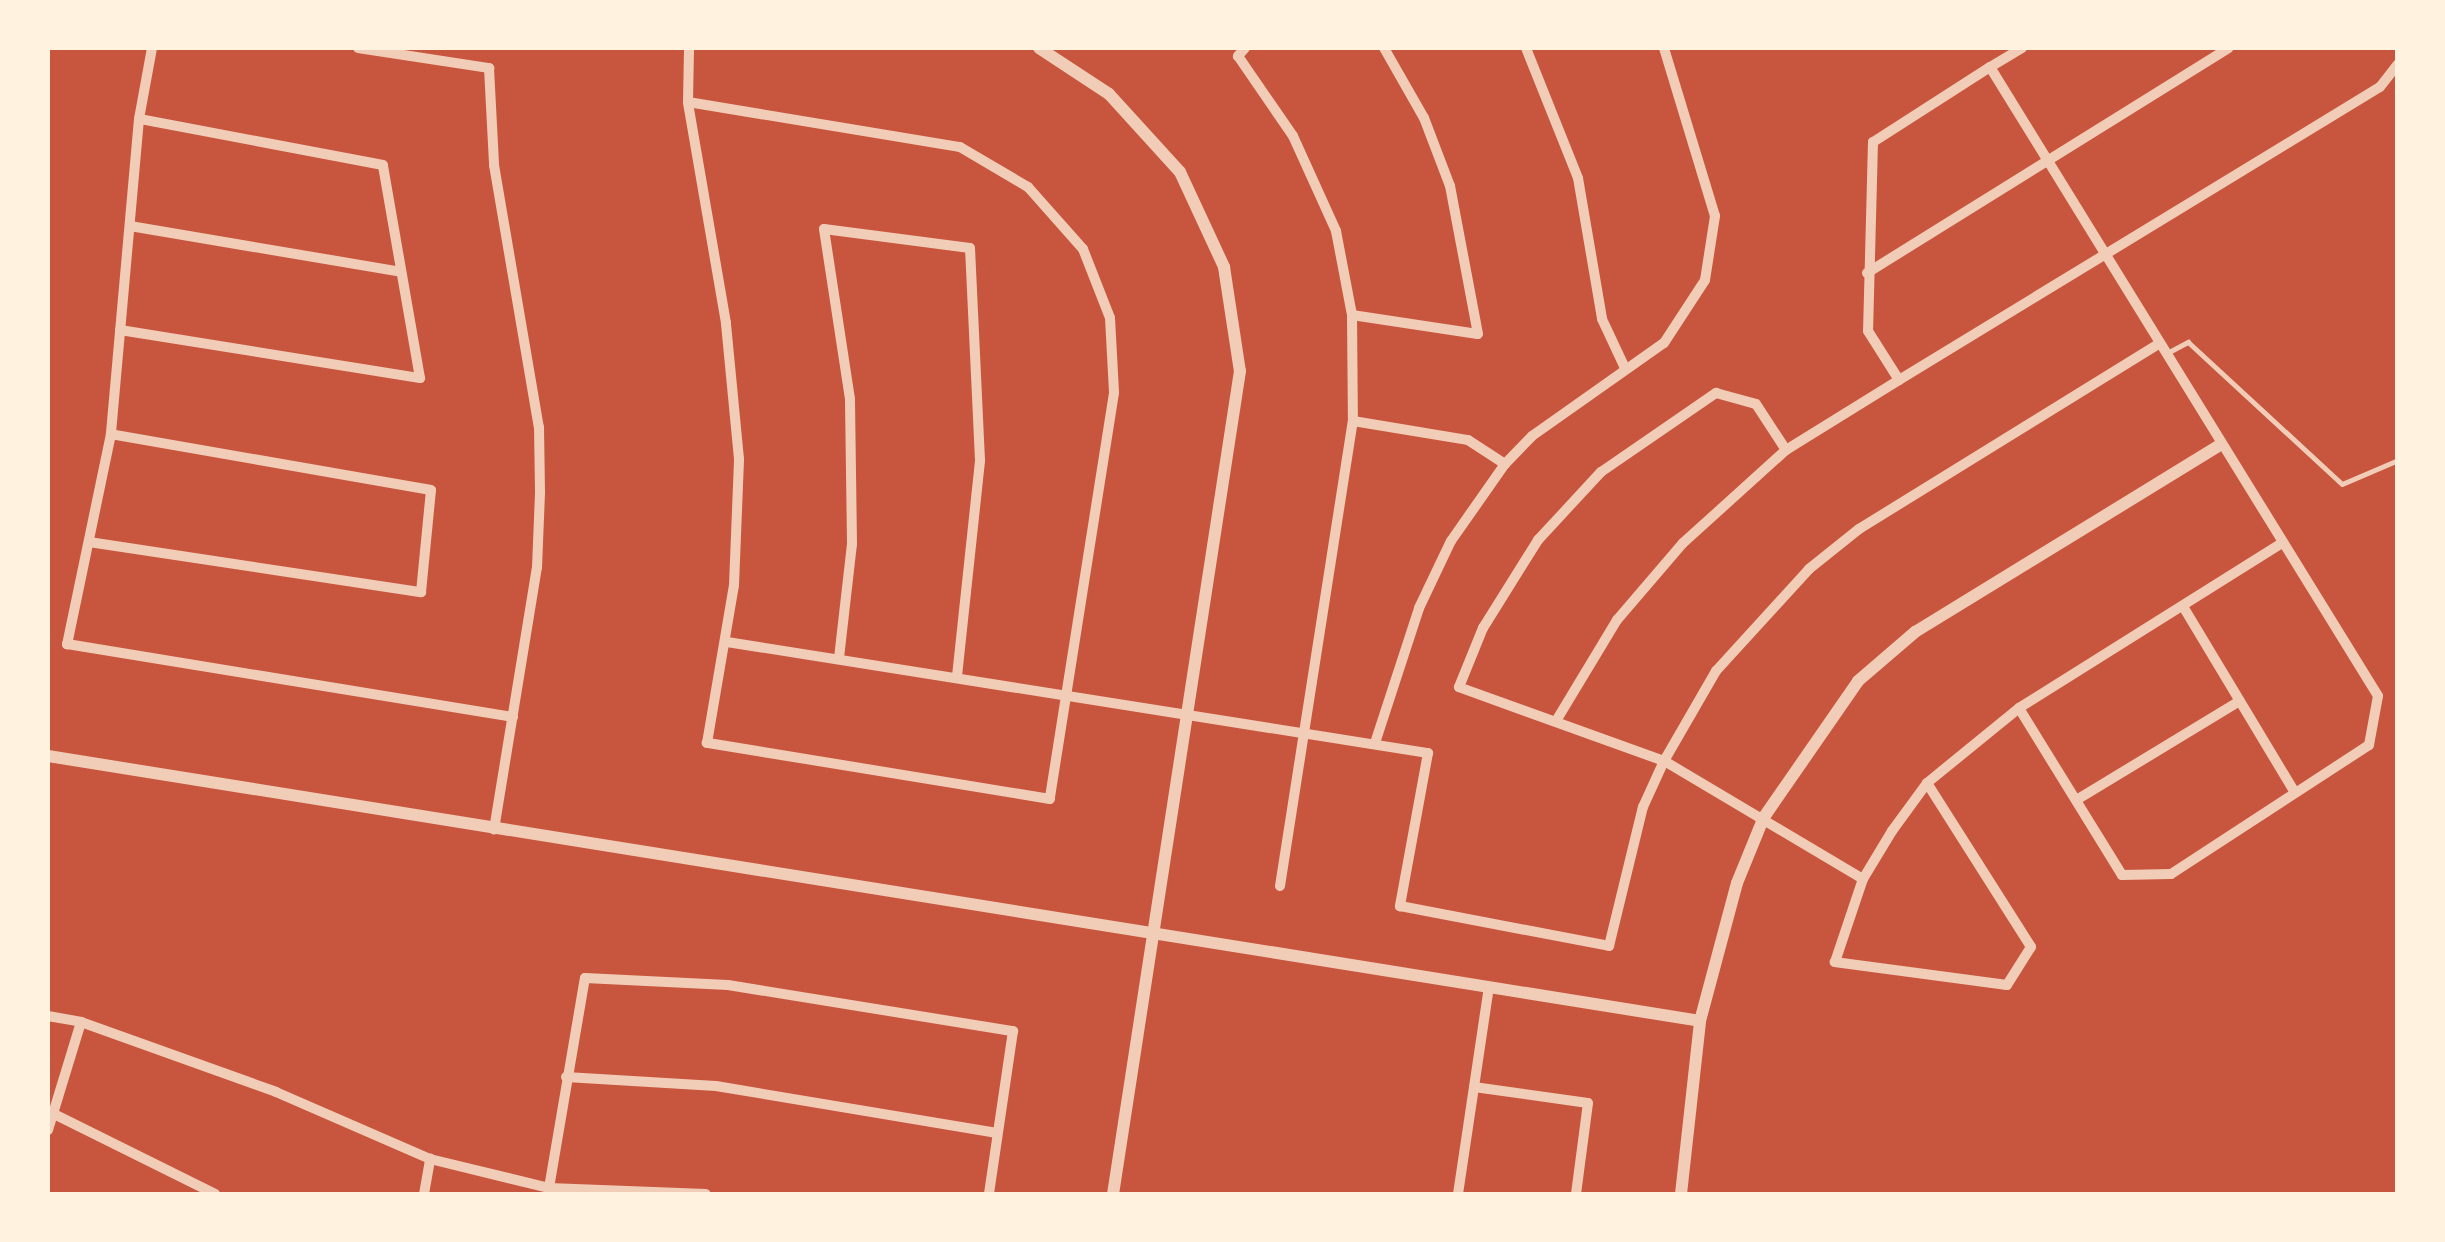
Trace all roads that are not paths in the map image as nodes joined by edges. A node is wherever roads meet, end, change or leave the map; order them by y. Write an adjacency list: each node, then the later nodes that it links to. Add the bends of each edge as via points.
1 (152, 48): 14 (street)
2 (358, 48): 41 (street, via 489,68 494,165 539,427 537,567)
3 (689, 48): 13 (street)
4 (1039, 48): 40 (street, via 1110,94 1180,172 1224,267 1235,316 1236,424)
5 (1245, 48): 20 (street, via 1238,56 1293,136 1336,230)
6 (1384, 48): 20 (street, via 1424,118 1450,186 1478,334)
7 (1526, 48): 23 (street, via 1578,178 1602,319)
8 (1664, 48): 23 (street, via 1696,142 1716,238 1688,316)
9 (2022, 48): 12 (street)
10 (2228, 48): 15 (street)
11 (2398, 64): 17 (street, via 2380,87)
12 (1990, 67): 15 (street); 19 (street, via 1873,142)
13 (688, 102): 34 (street, via 736,412 738,520); 37 (street, via 960,147 1028,187 1083,249 1110,318 1115,370)
14 (139, 119): 16 (street); 18 (street, via 383,165)
15 (2049, 161): 17 (street); 19 (street)
16 (130, 226): 18 (street); 21 (street)
17 (2105, 255): 22 (street); 24 (street)
18 (401, 272): 21 (street, via 420,378)
19 (1867, 273): 24 (street, via 1868,332)
20 (1352, 315): 25 (street)
21 (120, 330): 26 (street)
22 (2163, 348): 27 (street); 29 (lane, via 2188,342 2342,484); 46 (street, via 1859,530 1809,569 1716,671)
23 (1625, 368): 30 (street)
24 (1898, 380): 28 (street)
25 (1353, 421): 30 (street, via 1468,440); 43 (street)
26 (111, 434): 31 (street); 31 (street, via 431,490 422,592)
27 (2219, 446): 32 (street); 50 (street, via 1902,641 1823,724)
28 (1786, 450): 42 (street, via 1683,543 1616,620); 42 (street, via 1756,404 1716,393 1602,472 1538,540 1482,628 1459,688)
29 (2398, 460)
30 (1505, 464): 44 (street, via 1451,541 1427,591)
31 (89, 542): 41 (street, via 67,644)
32 (2282, 543): 33 (street); 48 (street, via 2378,696 2369,745)
33 (2184, 608): 38 (street); 39 (street)
34 (727, 642): 35 (street); 37 (street, via 708,743 1031,796 1050,798)
35 (839, 658): 36 (street); 36 (street, via 852,544 850,399 824,229 970,248 980,461)
36 (957, 677): 37 (street)
37 (1066, 694): 40 (street)
38 (2240, 700): 48 (street); 49 (street)
39 (2019, 708): 47 (street); 49 (street)
40 (1188, 715): 43 (street); 54 (street)
41 (513, 716): 51 (street)
42 (1556, 721): 46 (street)
43 (1303, 732): 44 (street); 53 (street)
44 (1376, 744): 46 (street, via 1428,753 1400,906 1609,946 1643,807)
45 (48, 756): 51 (street)
46 (1664, 761): 50 (street)
47 (1927, 783): 52 (street); 52 (street, via 2031,946 2008,985 1835,962)
48 (2294, 791): 49 (street, via 2170,874 2122,875)
49 (2078, 799)
50 (1764, 817): 52 (street); 57 (street, via 1737,883)
51 (494, 828): 54 (street)
52 (1863, 879)
53 (1280, 886)
54 (1156, 933): 55 (street); 70 (street)
55 (1489, 987): 57 (street); 60 (street)
56 (48, 1016): 58 (street)
57 (1700, 1021): 73 (street)
58 (81, 1022): 61 (street); 64 (street, via 276,1092)
59 (566, 1077): 63 (street, via 716,1086); 63 (street, via 585,978 728,985 1013,1031); 65 (street)
60 (1474, 1087): 71 (street); 72 (street, via 1588,1103)
61 (54, 1114): 62 (street); 66 (street)
62 (48, 1130)
63 (997, 1132): 69 (street)
64 (430, 1159): 65 (street); 67 (street)
65 (549, 1188): 68 (street)
66 (215, 1194)
67 (424, 1194)
68 (706, 1194)
69 (988, 1194)
70 (1113, 1194)
71 (1458, 1194)
72 (1576, 1194)
73 (1681, 1194)

